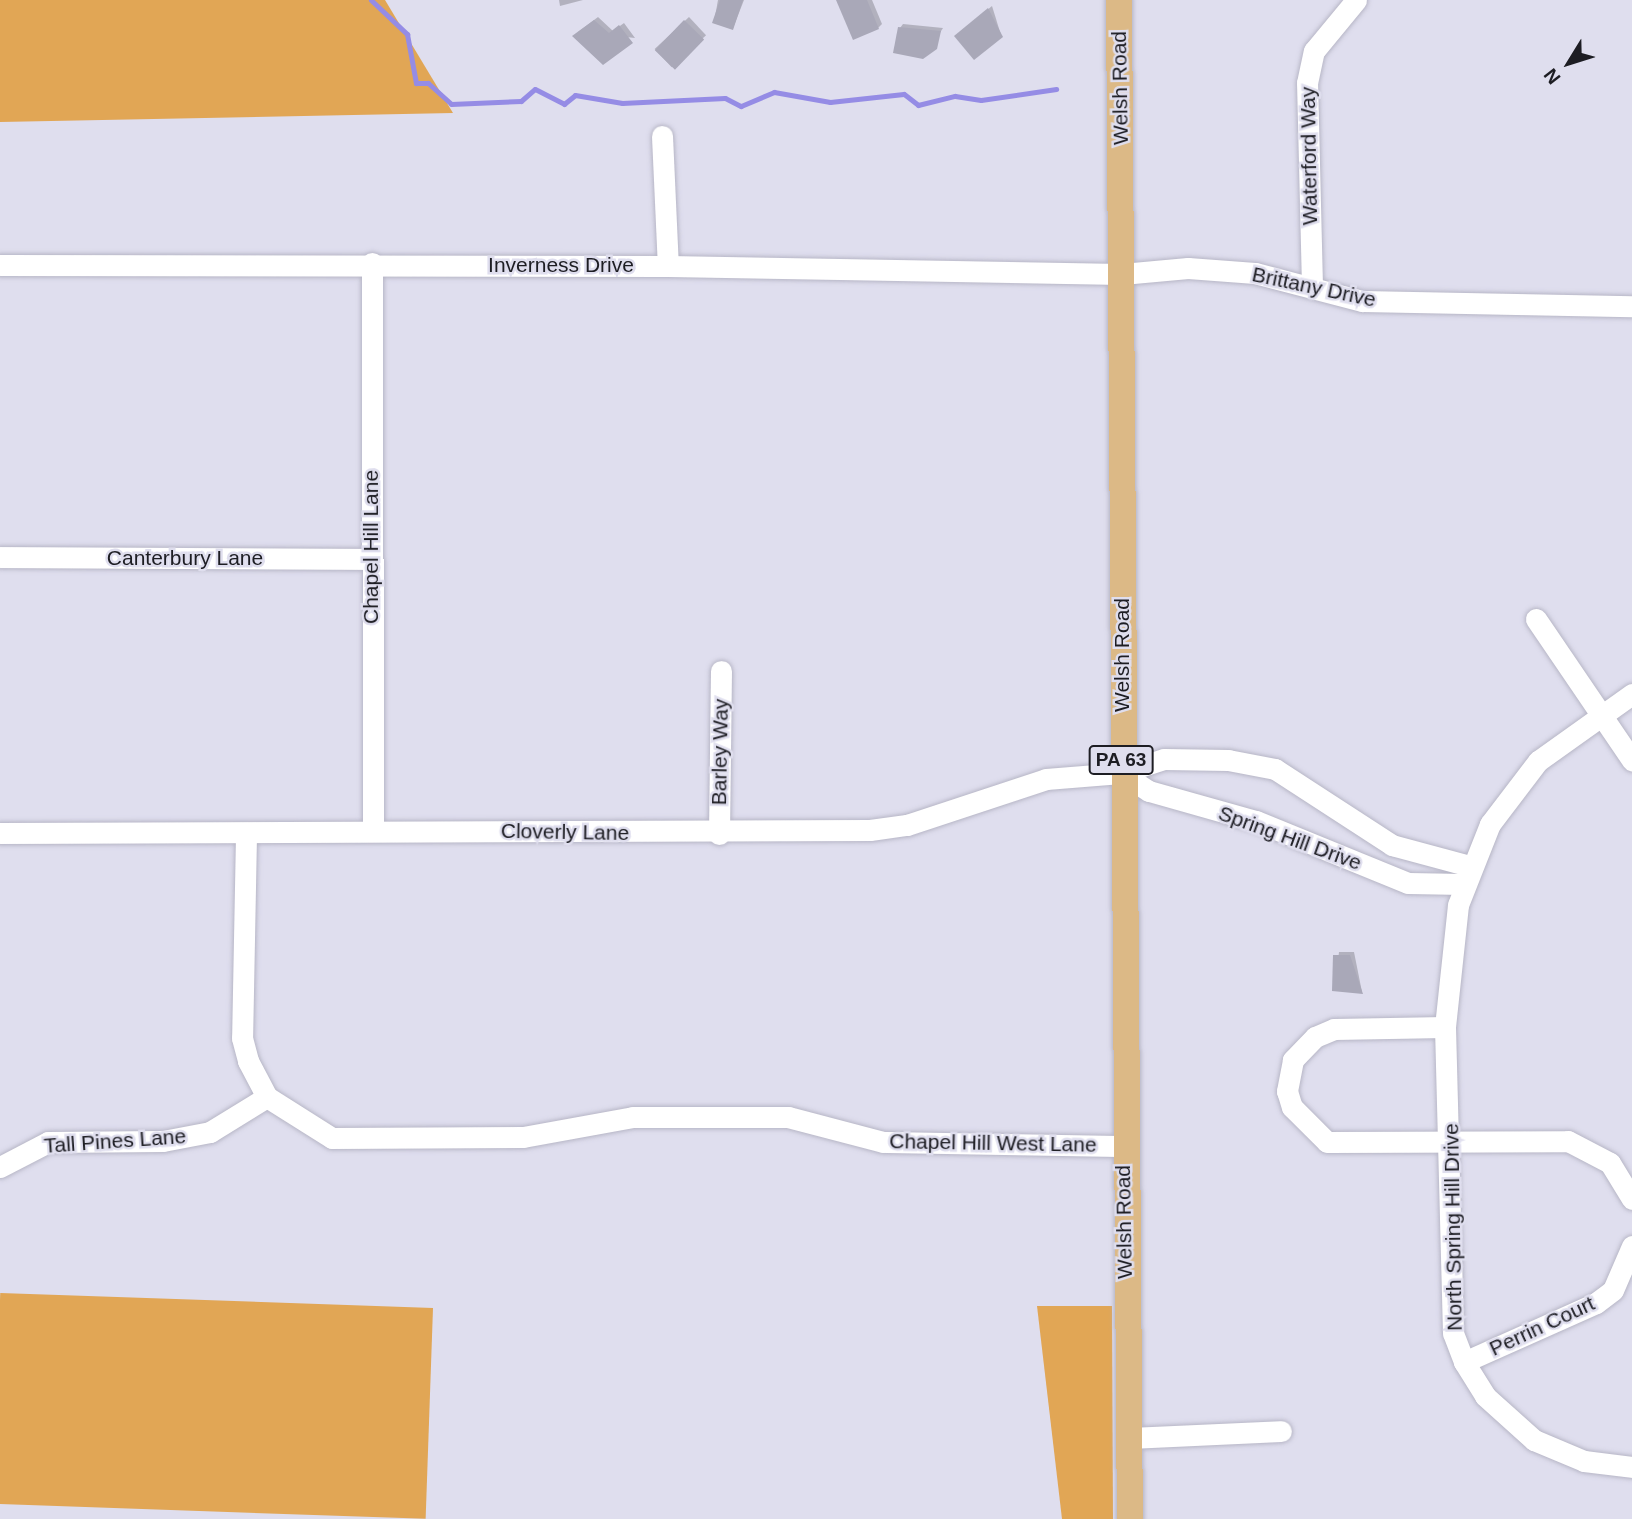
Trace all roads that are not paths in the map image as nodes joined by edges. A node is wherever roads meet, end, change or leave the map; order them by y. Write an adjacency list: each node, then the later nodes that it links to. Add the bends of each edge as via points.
1 (1119, 0): 7 (main road, Welsh Road / PA 63)
2 (1356, 0): 8 (street, Waterford Way, via 1314,51 1307,83)
3 (662, 136): 6 (street)
4 (372, 264): 5 (street, Inverness Drive); 6 (street, Inverness Drive); 11 (street, Chapel Hill Lane)
5 (0, 265)
6 (668, 266): 7 (street, Inverness Drive)
7 (1122, 274): 8 (street, Brittany Drive, via 1188,268 1255,273); 17 (main road, Welsh Road / PA 63)
8 (1312, 286): 9 (street, Brittany Drive, via 1396,303)
9 (1632, 306)
10 (0, 557): 11 (street, Canterbury Lane)
11 (371, 559): 18 (street, Chapel Hill Lane)
12 (1536, 619): 15 (street)
13 (721, 671): 20 (street, Barley Way)
14 (1632, 694): 15 (street, North Spring Hill Drive)
15 (1600, 715): 16 (street); 22 (street, North Spring Hill Drive, via 1538,761 1490,824)
16 (1632, 760)
17 (1121, 773): 20 (street, Cloverly Lane, via 1045,779 906,825); 22 (street, Spring Hill Drive, via 1149,791 1256,821 1408,883); 22 (street, Spring Hill Drive, via 1164,759 1228,760 1275,769 1391,845); 26 (main road, Welsh Road / PA 63)
18 (373, 830): 20 (street, Cloverly Lane); 21 (street, Cloverly Lane)
19 (0, 833): 21 (street, Cloverly Lane)
20 (719, 834)
21 (246, 835): 24 (street, via 242,1038)
22 (1467, 875): 23 (street, North Spring Hill Drive)
23 (1445, 1027): 25 (street, North Spring Hill Drive); 25 (street, via 1334,1028 1300,1046 1287,1091 1302,1122 1327,1142)
24 (267, 1097): 26 (street, Chapel Hill West Lane, via 332,1138 523,1137 633,1117 726,1116 817,1120 883,1142); 27 (street, Tall Pines Lane, via 200,1135 163,1142 48,1142)
25 (1452, 1140): 28 (street, via 1568,1141 1610,1163); 30 (street, North Spring Hill Drive, via 1453,1333)
26 (1123, 1146): 32 (main road, Welsh Road / PA 63)
27 (0, 1167)
28 (1632, 1199)
29 (1632, 1246): 30 (street, Perrin Court, via 1613,1290 1596,1303)
30 (1464, 1362): 33 (street, North Spring Hill Drive, via 1485,1396 1534,1440 1584,1461)
31 (1281, 1431): 32 (street)
32 (1129, 1438): 34 (main road, Welsh Road / PA 63)
33 (1632, 1467)
34 (1130, 1519)

